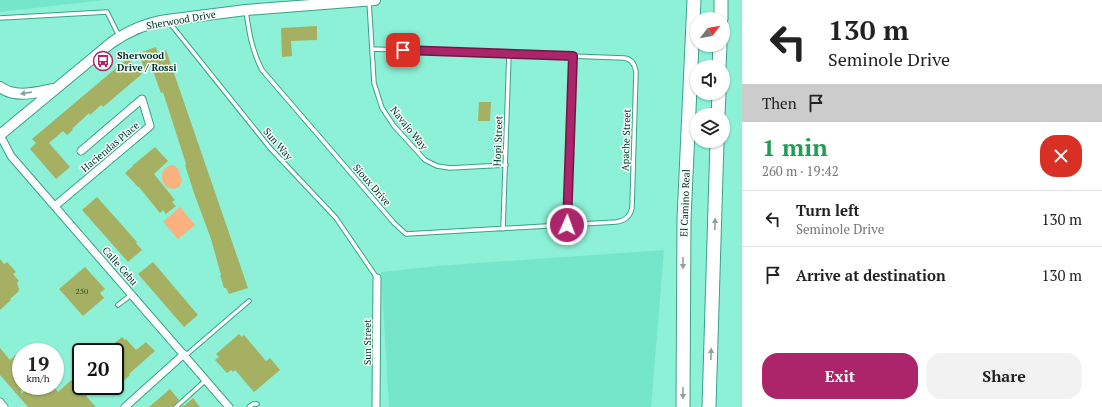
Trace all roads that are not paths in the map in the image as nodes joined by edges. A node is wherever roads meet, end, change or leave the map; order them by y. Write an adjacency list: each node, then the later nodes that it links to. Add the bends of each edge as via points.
1 (369, 0): 2 (main road, Sherwood Drive); 6 (main road, Sherwood Drive); 11 (lane, Navajo Way)
2 (375, 0)
3 (686, 0): 21 (highway)
4 (694, 0): 21 (highway, El Camino Real)
5 (721, 0): 7 (highway)
6 (246, 10): 9 (main road, Sherwood Drive); 23 (lane, Sioux Drive, via 252,46 262,70 403,232 408,234)
7 (721, 12)
8 (0, 18): 10 (lane, via 107,12)
9 (167, 20): 10 (main road, Sherwood Drive, via 154,22); 24 (lane, Sun Way, via 270,148 336,218)
10 (119, 37): 15 (main road, Sherwood Drive)
11 (372, 49): 12 (lane); 19 (lane, Navajo Way, via 374,84 382,108 394,126 425,160 443,168)
12 (509, 53): 13 (lane); 19 (lane, Hopi Street)
13 (573, 56): 22 (lane); 22 (lane, Apache Street, via 624,58 635,64 632,193 631,212 622,221)
14 (0, 87): 15 (main road, one-way to 14, via 19,94)
15 (54, 89): 16 (main road, Sherwood Drive)
16 (0, 135): 20 (street, Calle Cebu, via 11,156)
17 (717, 148): 39 (highway, one-way to 17)
18 (81, 150): 20 (street, Haciendas Place, via 142,99 150,126)
19 (506, 165): 23 (lane, Hopi Street)
20 (55, 206): 25 (street, Calle Cebu)
21 (684, 219): 38 (highway, El Camino Real, one-way to 38)
22 (567, 225): 23 (lane, Sioux Drive)
23 (503, 229)
24 (377, 278): 37 (street, Sun Street)
25 (132, 294): 27 (lane); 28 (street, Calle Cebu)
26 (248, 302): 28 (lane)
27 (118, 305)
28 (184, 355): 29 (street, Calle Cebu); 33 (street)
29 (206, 380): 34 (lane); 35 (street, Calle Cebu)
30 (0, 402): 32 (street)
31 (257, 404): 36 (lane)
32 (4, 407)
33 (125, 407)
34 (176, 407)
35 (229, 407)
36 (249, 407)
37 (376, 407)
38 (683, 407)
39 (709, 407)

